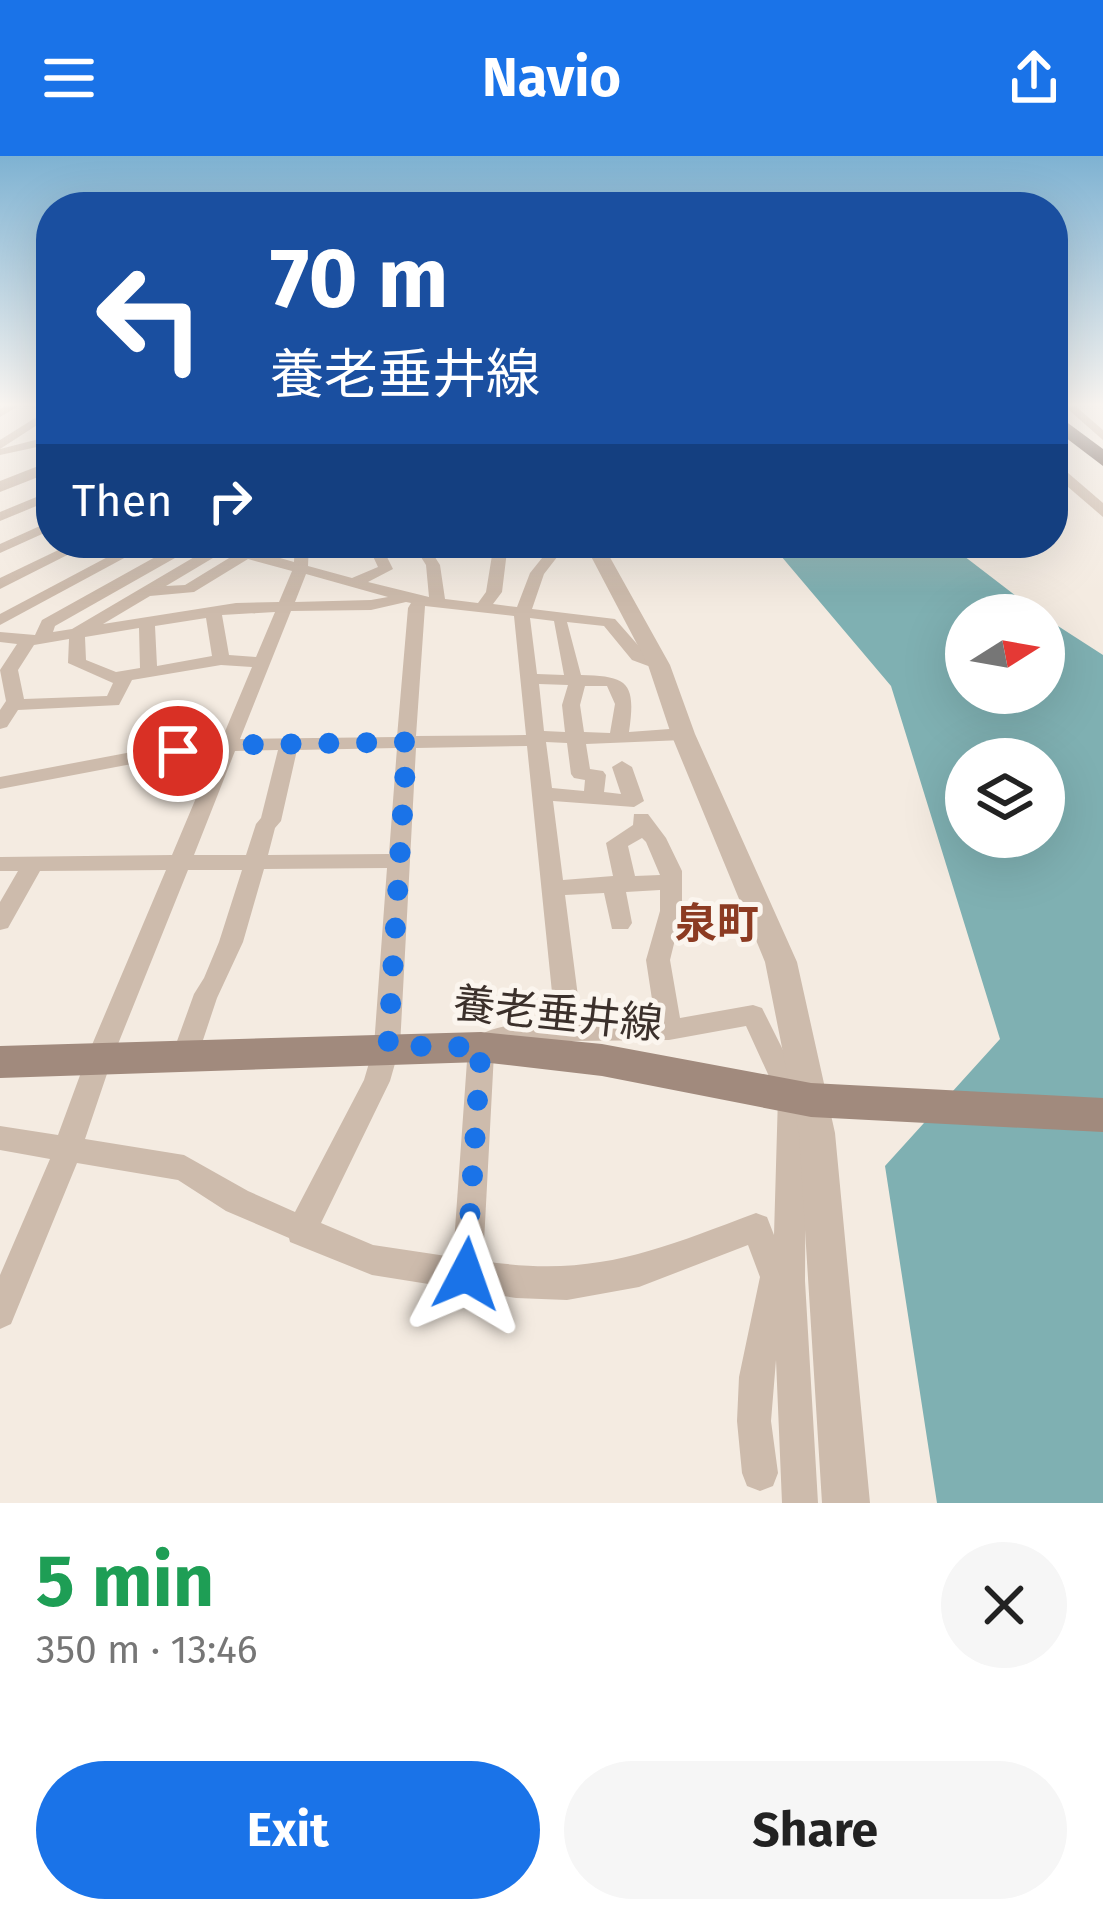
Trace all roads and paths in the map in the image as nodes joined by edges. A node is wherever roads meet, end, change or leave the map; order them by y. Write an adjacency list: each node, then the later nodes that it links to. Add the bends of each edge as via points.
1 (36, 472): 3 (street)
2 (1068, 479): 7 (street)
3 (0, 488)
4 (36, 501): 6 (street)
5 (0, 507): 6 (street)
6 (16, 510): 8 (street); 9 (street)
7 (1103, 512)
8 (36, 513)
9 (0, 518)
10 (36, 532): 11 (street)
11 (0, 549)
12 (53, 558): 26 (street)
13 (117, 558): 33 (street)
14 (162, 558): 38 (street, via 48,623)
15 (210, 558): 27 (street)
16 (219, 558): 27 (street, via 189,589)
17 (265, 558): 24 (street)
18 (301, 558): 24 (street)
19 (381, 558): 25 (street, via 386,569)
20 (428, 558): 28 (street)
21 (500, 558): 29 (street)
22 (549, 558): 32 (street)
23 (600, 558): 41 (street)
24 (301, 568): 25 (street); 30 (street)
25 (354, 582): 28 (street)
26 (0, 584)
27 (145, 592): 36 (street)
28 (422, 599): 29 (street); 30 (street); 52 (street)
29 (484, 606): 32 (street)
30 (285, 608): 31 (street); 40 (street)
31 (213, 611): 34 (street); 39 (street)
32 (522, 614): 41 (street, via 609,622 638,656); 44 (street)
33 (0, 620)
34 (147, 622): 36 (street); 42 (street)
35 (560, 623): 45 (street)
36 (77, 633): 38 (street); 43 (street, via 76,663)
37 (0, 637): 38 (street)
38 (35, 640): 46 (street, via 9,670)
39 (220, 660): 40 (street); 42 (street)
40 (262, 663): 54 (street)
41 (659, 665): 48 (street)
42 (149, 672): 43 (street)
43 (125, 676): 46 (street, via 113,701)
44 (533, 679): 45 (street); 50 (street)
45 (575, 679): 49 (street); 51 (street, via 614,681 623,704)
46 (13, 705): 47 (street)
47 (0, 723)
48 (683, 734): 51 (street); 78 (street, via 782,962)
49 (574, 737): 50 (street); 51 (street); 58 (street, via 580,774 596,776)
50 (537, 738): 52 (street); 57 (street)
51 (619, 738)
52 (407, 742): 53 (street); 61 (street)
53 (289, 744): 54 (street); 63 (street)
54 (230, 745): 56 (street); 65 (street)
55 (622, 767): 59 (street)
56 (0, 783)
57 (542, 794): 58 (street); 68 (street)
58 (593, 798): 59 (street)
59 (634, 801): 60 (street)
60 (644, 828): 66 (street); 67 (street, via 617,843)
61 (396, 861): 63 (street); 73 (street)
62 (0, 864): 64 (street)
63 (254, 864): 65 (street); 75 (street)
64 (33, 865): 65 (street); 69 (street)
65 (178, 866): 76 (street)
66 (672, 881): 67 (street); 71 (street, via 658,959)
67 (620, 884): 68 (street); 70 (street)
68 (553, 888): 72 (street)
69 (0, 922)
70 (620, 923)
71 (669, 1030): 72 (street); 78 (street, via 753,1015)
72 (569, 1031): 74 (street)
73 (388, 1046): 74 (main road, 養老垂井線); 75 (main road, 養老垂井線); 82 (street)
74 (481, 1047): 78 (main road, 養老垂井線, via 602,1060); 83 (street)
75 (185, 1055): 76 (main road, 養老垂井線)
76 (99, 1059): 77 (main road, 養老垂井線); 81 (street)
77 (0, 1062)
78 (801, 1098): 79 (main road, 養老垂井線); 84 (street); 88 (street, via 832,1294)
79 (1103, 1115)
80 (0, 1138): 81 (street)
81 (68, 1147): 82 (street, via 184,1168); 85 (street)
82 (301, 1232): 83 (street, via 372,1260)
83 (466, 1274): 84 (street, via 567,1284 673,1262 756,1227)
84 (783, 1279): 86 (street, via 756,1377); 87 (street)
85 (0, 1313)
86 (760, 1473)
87 (800, 1503)
88 (846, 1503)

